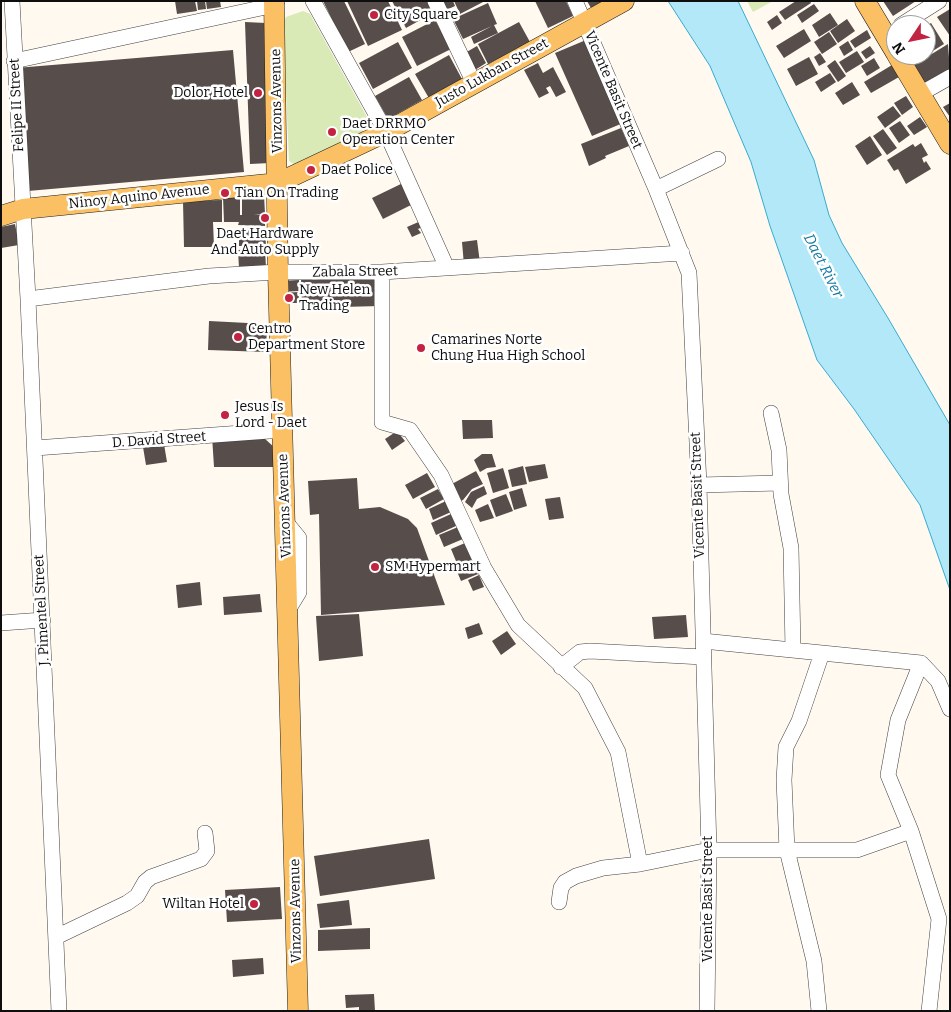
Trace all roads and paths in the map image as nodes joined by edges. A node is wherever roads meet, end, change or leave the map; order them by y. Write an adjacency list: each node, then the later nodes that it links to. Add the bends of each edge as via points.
1 (12, 1): 12 (street, Felipe II Street)
2 (313, 1): 17 (street)
3 (435, 1): 15 (street)
4 (575, 1): 11 (street, Vicente Basit Street)
5 (624, 1): 11 (main road, Justo Lukban Street)
6 (865, 1): 10 (main road)
7 (939, 1): 9 (street)
8 (275, 2): 12 (street); 20 (main road, Vinzons Avenue)
9 (916, 15)
10 (886, 21)
11 (584, 23): 15 (main road, Justo Lukban Street); 21 (street, Vicente Basit Street)
12 (14, 61): 22 (street, Felipe II Street)
13 (903, 65): 16 (main road)
14 (950, 76): 16 (street)
15 (474, 83): 17 (main road, Justo Lukban Street)
16 (920, 94): 18 (main road)
17 (386, 132): 20 (main road, Justo Lukban Street); 25 (street)
18 (950, 144)
19 (718, 159): 21 (street)
20 (278, 183): 22 (main road, Ninoy Aquino Avenue); 26 (main road, Vinzons Avenue)
21 (656, 189): 24 (street, Vicente Basit Street)
22 (23, 209): 23 (main road, Ninoy Aquino Avenue); 28 (street, J. Pimentel Street)
23 (1, 216)
24 (682, 254): 25 (street, Zabala Street); 33 (street, Vicente Basit Street, via 689,273)
25 (447, 268): 27 (street, Zabala Street)
26 (278, 272): 27 (street, Zabala Street); 28 (street, Zabala Street, via 209,276); 30 (main road, Vinzons Avenue)
27 (382, 272): 41 (street, via 382,422 410,430 441,475 484,568 518,626)
28 (28, 299): 31 (street, J. Pimentel Street)
29 (771, 413): 32 (street, via 779,450)
30 (283, 430): 31 (street, D. David Street); 51 (main road, Vinzons Avenue)
31 (35, 448): 34 (street, J. Pimentel Street)
32 (780, 484): 33 (street); 37 (street, via 791,548)
33 (699, 485): 36 (street, Vicente Basit Street)
34 (43, 620): 35 (street); 49 (street, J. Pimentel Street)
35 (1, 623)
36 (703, 641): 37 (street); 39 (street, Vicente Basit Street)
37 (793, 650): 38 (street)
38 (822, 653): 40 (street); 46 (street, via 799,721 786,747)
39 (703, 657): 41 (street, via 590,651 580,652); 45 (street, Vicente Basit Street)
40 (920, 663): 42 (street, via 938,681); 43 (street, via 898,720 888,775)
41 (562, 666): 47 (street, via 585,688 618,752)
42 (950, 709)
43 (911, 830): 46 (street, via 857,850); 54 (street, via 939,919)
44 (205, 833): 49 (street, via 207,851 201,858 151,877 137,896 127,903)
45 (708, 850): 46 (street); 47 (street); 52 (street, Vicente Basit Street)
46 (787, 850): 53 (street, via 814,961)
47 (640, 864): 48 (street, via 603,868 576,876 561,888)
48 (559, 902)
49 (56, 937): 50 (street, J. Pimentel Street)
50 (59, 1011)
51 (298, 1011)
52 (707, 1011)
53 (819, 1011)
54 (929, 1011)

